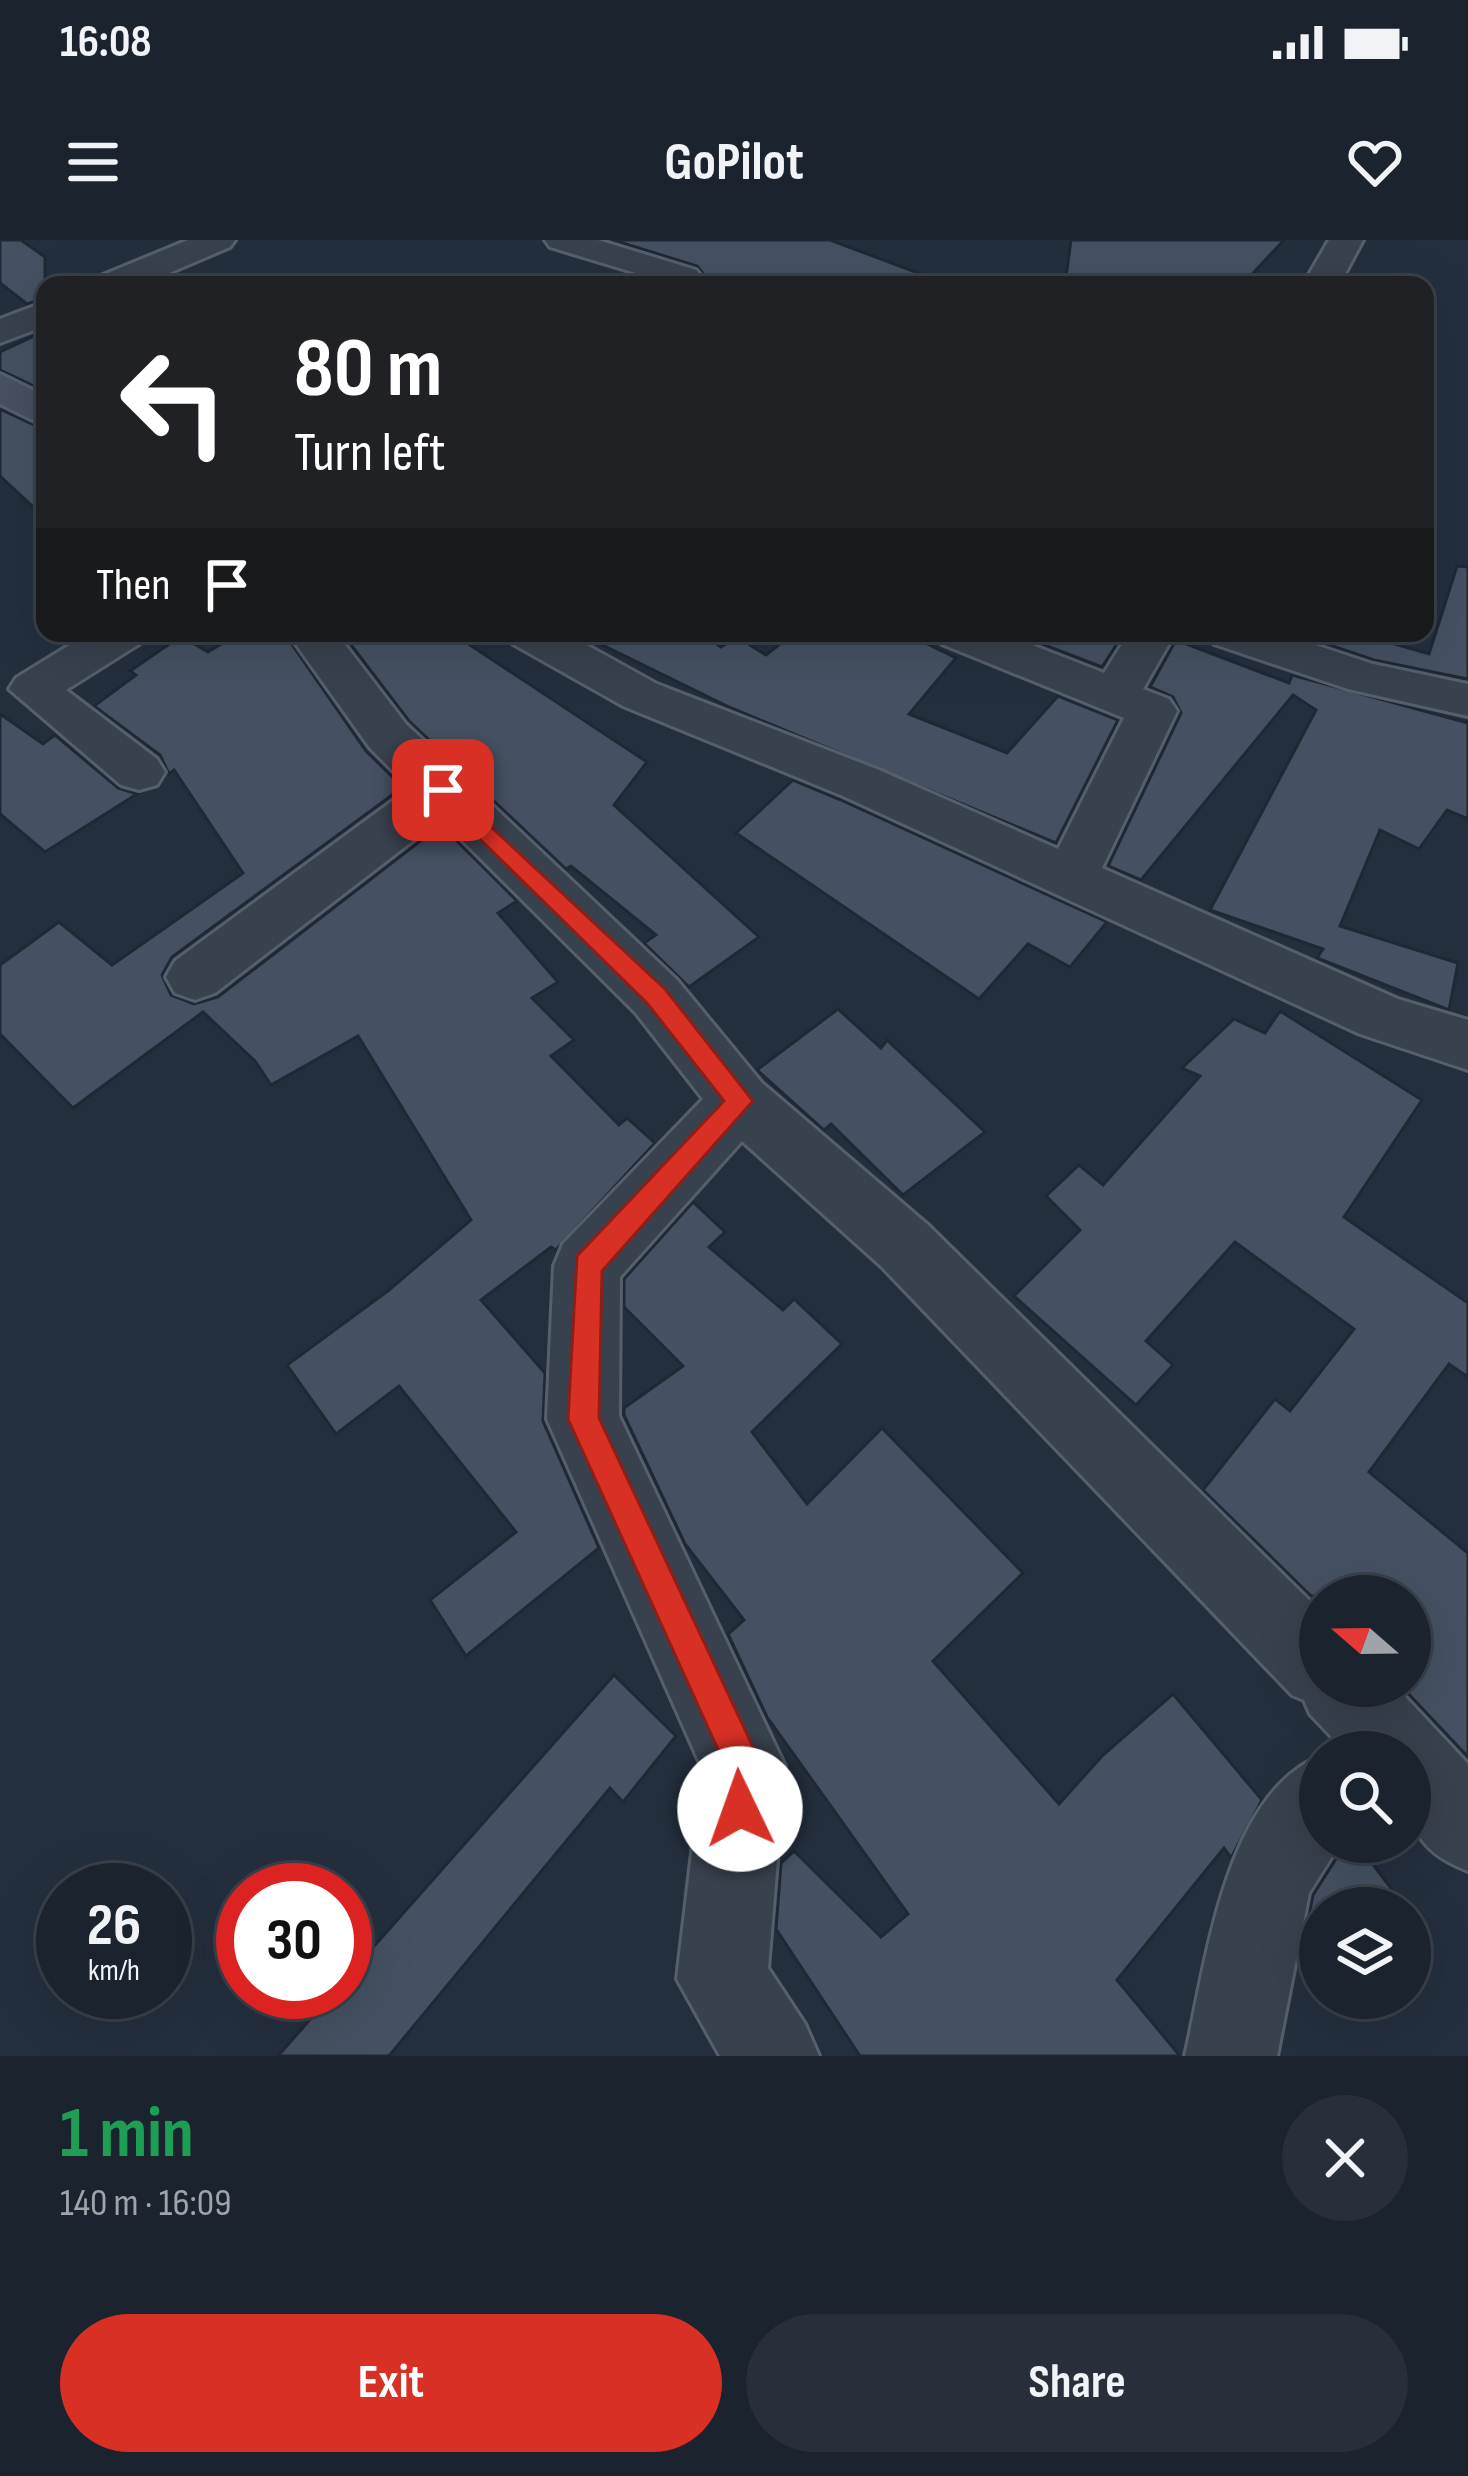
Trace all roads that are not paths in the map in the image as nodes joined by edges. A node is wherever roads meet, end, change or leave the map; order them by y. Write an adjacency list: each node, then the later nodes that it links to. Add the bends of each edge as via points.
1 (218, 240): 4 (street)
2 (562, 240): 5 (street)
3 (1346, 240): 6 (street)
4 (132, 276)
5 (681, 276)
6 (1326, 276)
7 (36, 317): 8 (street)
8 (0, 332)
9 (0, 386): 10 (street)
10 (36, 409)
11 (109, 642): 19 (street, via 33,689)
12 (317, 642): 20 (street, via 388,736)
13 (545, 642): 21 (street, via 640,695)
14 (981, 642): 17 (street)
15 (1147, 642): 17 (street)
16 (1257, 642): 18 (street)
17 (1116, 694): 21 (street, via 1152,711)
18 (1468, 700)
19 (139, 772)
20 (443, 790): 22 (street); 24 (street, via 656,996)
21 (1071, 877): 23 (street, via 1382,1017)
22 (195, 977)
23 (1468, 1045)
24 (740, 1101): 25 (street, via 905,1246); 28 (street, via 587,1266 583,1419 744,1766 722,1979)
25 (1365, 1722): 26 (street)
26 (1468, 1829)
27 (1299, 1831): 29 (street, via 1269,1878)
28 (773, 2056)
29 (1231, 2056)

